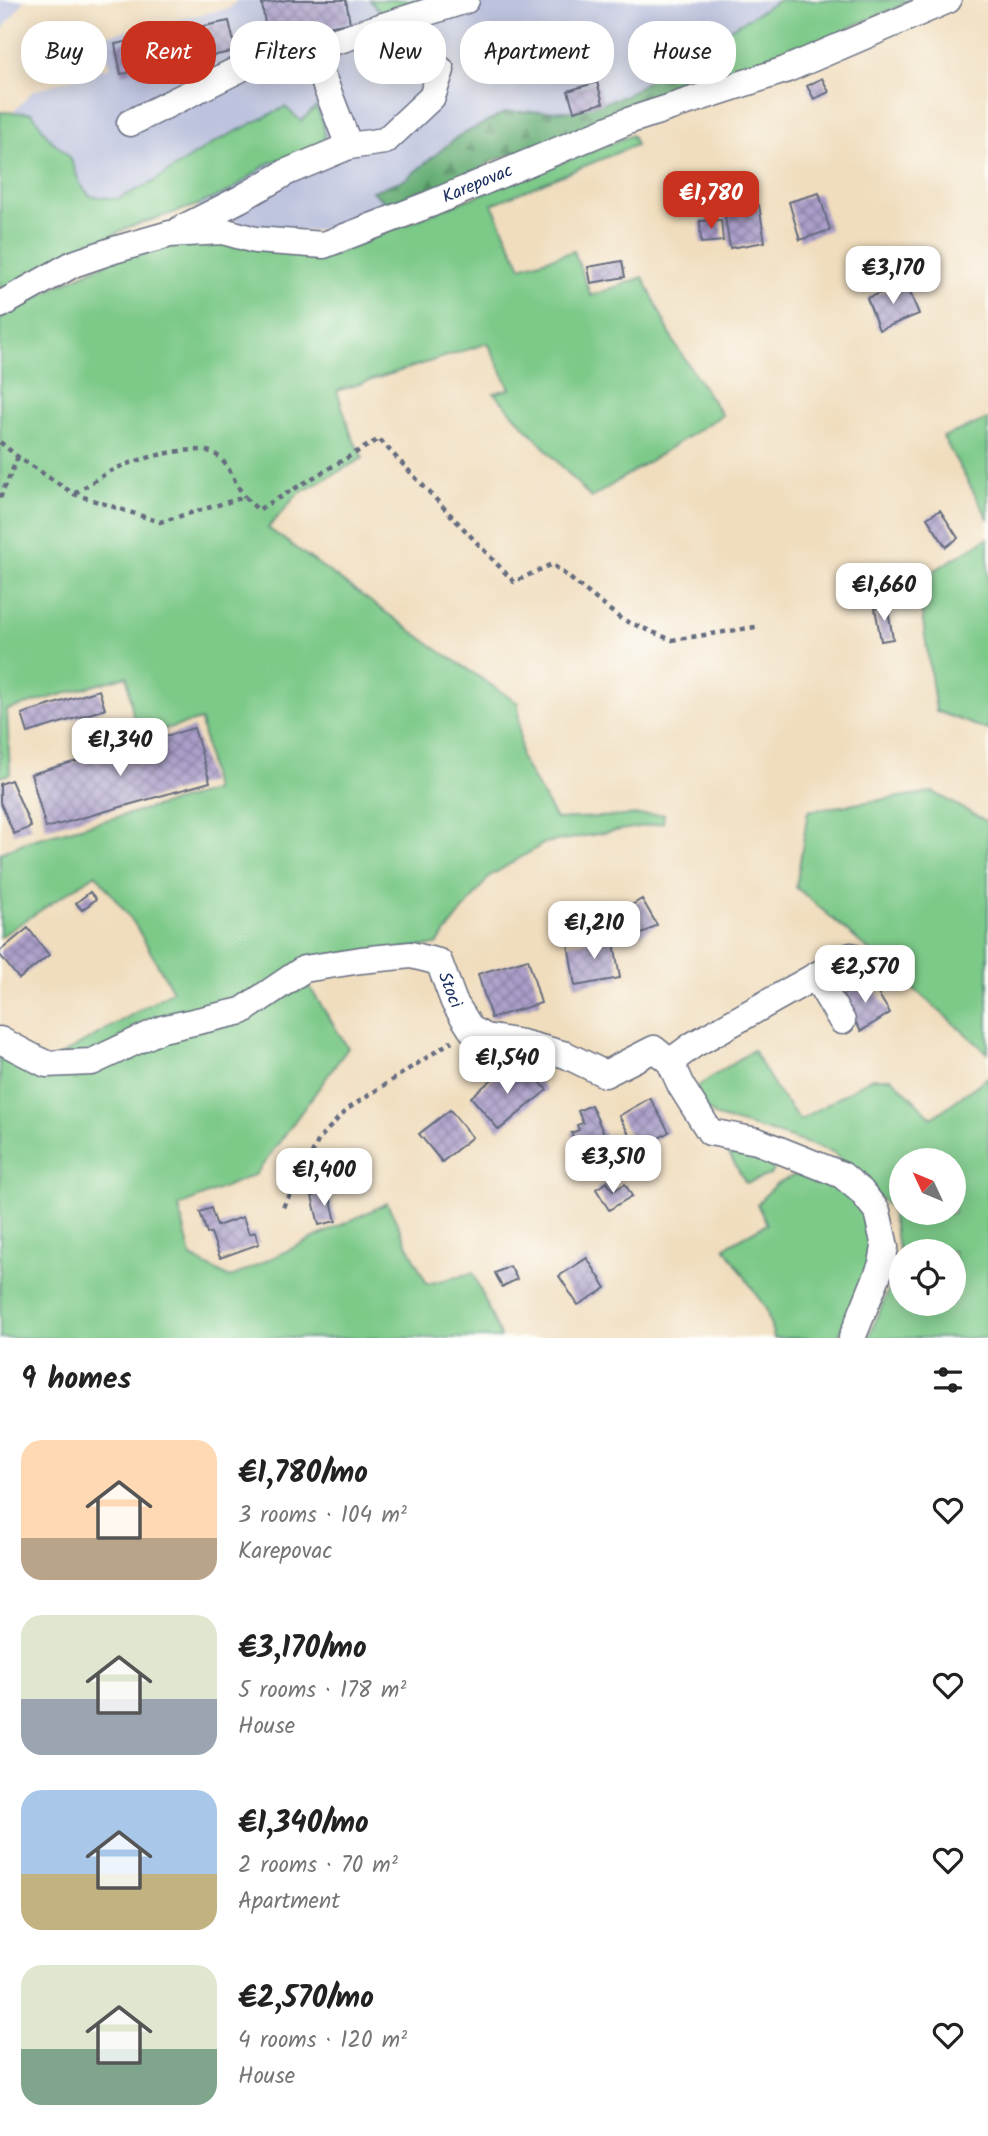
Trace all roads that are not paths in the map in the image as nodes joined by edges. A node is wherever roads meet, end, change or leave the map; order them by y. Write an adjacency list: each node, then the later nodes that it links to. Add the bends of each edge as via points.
1 (466, 0): 3 (street)
2 (948, 0): 9 (street, Karepovac, via 785,70 628,121 324,244 255,240 223,231)
3 (340, 40)
4 (230, 74): 7 (street)
5 (325, 84): 8 (street)
6 (436, 84): 8 (street, via 432,97 385,141)
7 (130, 123)
8 (349, 146): 9 (street, via 287,172)
9 (170, 234): 10 (street, Karepovac, via 73,264)
10 (0, 305)
11 (851, 956): 12 (street)
12 (815, 976): 13 (street); 15 (street)
13 (842, 1021)
14 (0, 1040): 15 (street, Stoci, via 46,1064 92,1062 162,1029 242,1010 303,969 411,955 439,962 454,1002 471,1029 486,1037 566,1055 605,1074 654,1049)
15 (670, 1062): 16 (street, via 710,1132 757,1142 842,1175 877,1211 885,1247 882,1264)
16 (852, 1338)

